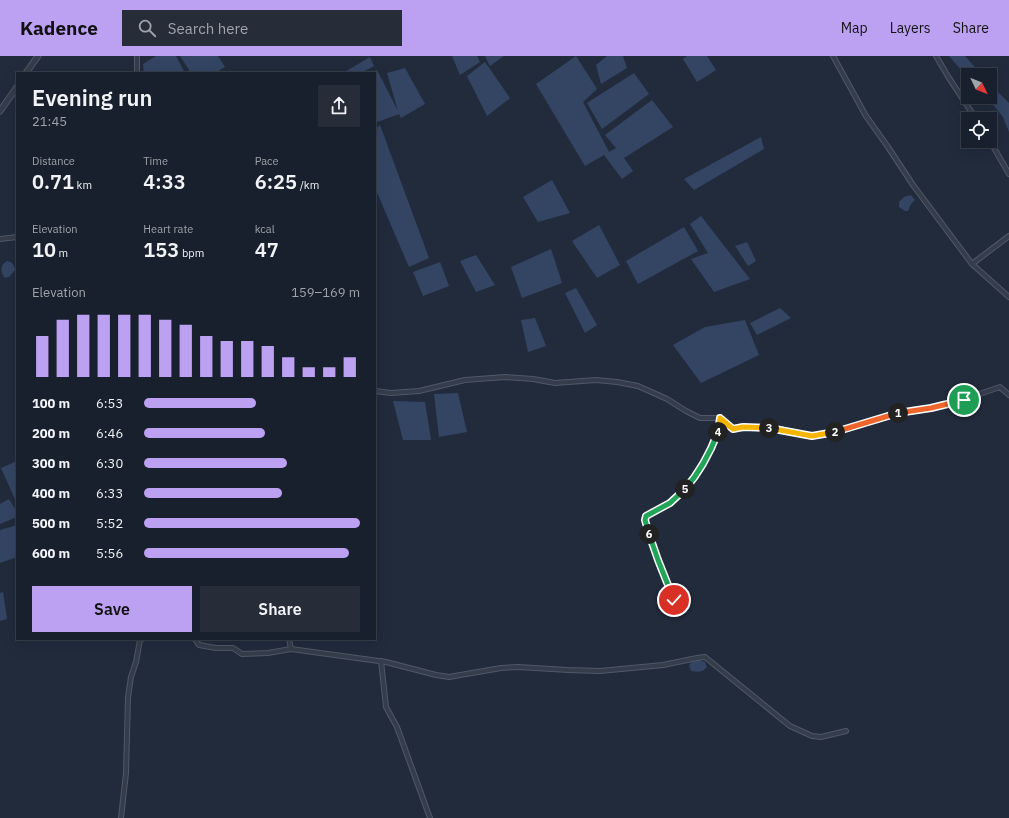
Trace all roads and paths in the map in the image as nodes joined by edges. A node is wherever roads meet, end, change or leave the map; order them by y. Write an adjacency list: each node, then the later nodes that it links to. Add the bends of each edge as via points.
1 (38, 56): 5 (street)
2 (137, 56): 6 (street)
3 (833, 56): 15 (street, via 866,116 912,185)
4 (936, 56): 9 (street)
5 (27, 72)
6 (138, 72)
7 (16, 88): 8 (street)
8 (0, 111)
9 (971, 112)
10 (994, 148): 11 (street)
11 (1009, 174)
12 (1009, 236): 15 (street)
13 (16, 237): 14 (street)
14 (0, 239)
15 (972, 264): 16 (street)
16 (1009, 297)
17 (376, 391): 19 (street, via 419,392 465,380 505,377 555,383 596,380 638,386 700,418)
18 (1009, 395): 19 (street, via 1000,387 956,402 888,415 853,427 812,436 775,428 733,429)
19 (720, 418): 20 (street, via 718,433 706,460 692,481 677,498 646,516 645,520 652,545)
20 (677, 603)
21 (140, 640): 27 (street, via 128,697 126,773)
22 (196, 640): 24 (street, via 199,645 233,648 242,654)
23 (289, 640): 24 (street)
24 (292, 649): 25 (street)
25 (381, 661): 26 (street, via 449,677 518,667 600,671 663,665 705,657 790,726 812,736 821,737); 28 (street, via 386,707 397,727)
26 (846, 731)
27 (121, 818)
28 (430, 818)

